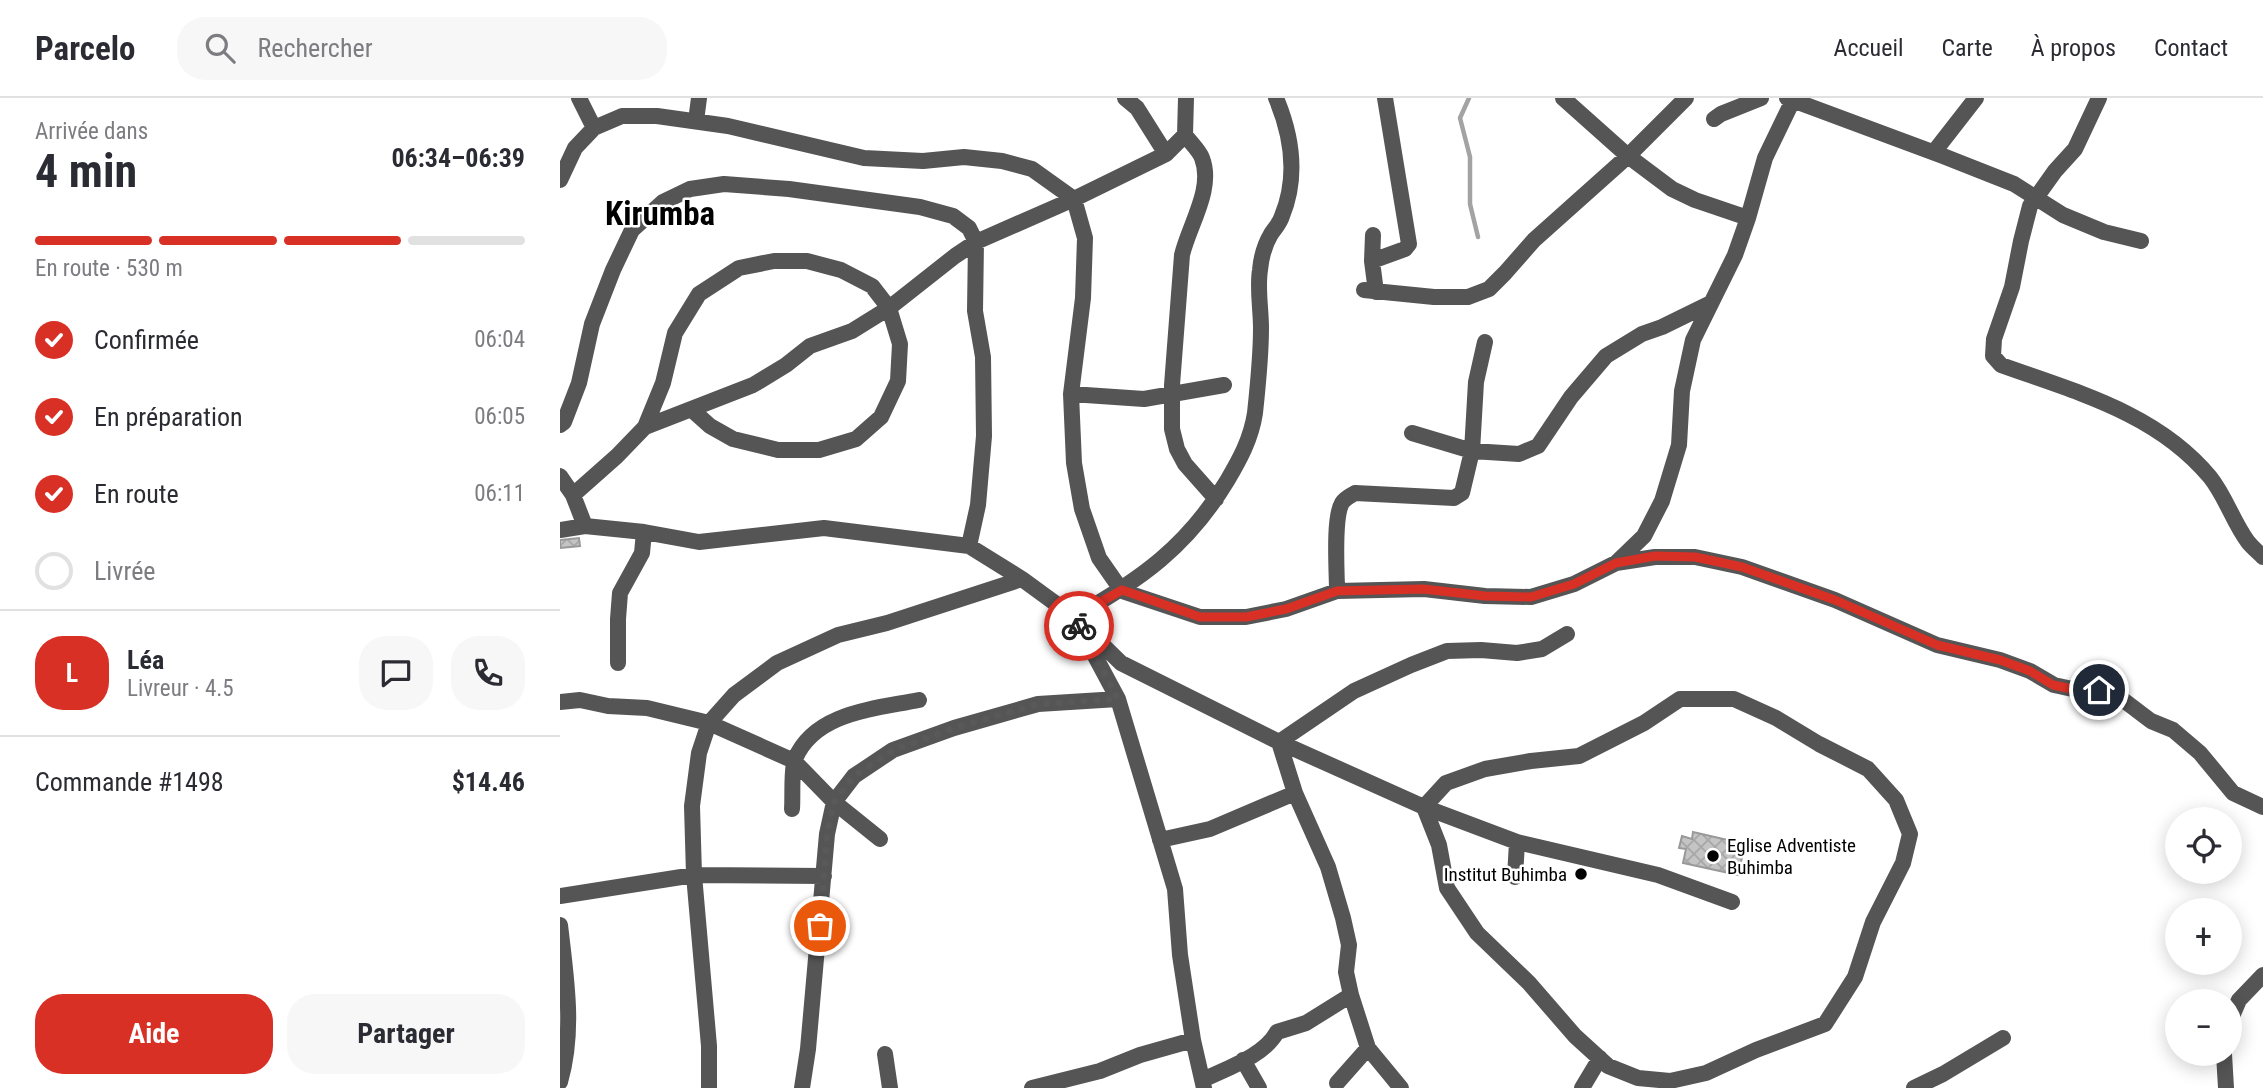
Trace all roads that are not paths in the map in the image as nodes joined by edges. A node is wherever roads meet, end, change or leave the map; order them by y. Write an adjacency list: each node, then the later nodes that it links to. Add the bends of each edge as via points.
1 (579, 98): 15 (street)
2 (699, 98): 14 (street)
3 (1125, 98): 18 (street, via 1137,108)
4 (1186, 98): 16 (street)
5 (1276, 98): 41 (street, via 1290,147 1291,190 1259,270 1261,331 1252,432)
6 (1385, 98): 27 (street, via 1409,244)
7 (1563, 98): 19 (street)
8 (1686, 98): 19 (street)
9 (1761, 98): 13 (street)
10 (1792, 98): 17 (street); 23 (street, via 1765,158)
11 (1976, 98): 17 (street)
12 (2099, 98): 21 (street, via 2076,149)
13 (1714, 119)
14 (696, 121): 15 (street, via 622,116); 22 (street, via 864,158 1002,161 1032,169)
15 (594, 128): 20 (street, via 575,148)
16 (1185, 135): 18 (street); 33 (street, via 1202,157 1205,187 1182,255)
17 (1934, 152): 21 (street, via 2014,184)
18 (1166, 154): 22 (street)
19 (1628, 156): 23 (street, via 1672,189); 27 (street, via 1534,240 1489,289 1457,297 1370,291)
20 (560, 180)
21 (2035, 198): 25 (street, via 2104,232); 46 (street, via 2026,218 1993,356 2001,365 2113,405 2153,426 2213,480 2247,541)
22 (1074, 199): 26 (street); 32 (street, via 1085,238)
23 (1748, 218): 28 (street)
24 (1373, 235): 27 (street)
25 (2141, 241)
26 (976, 242): 29 (street); 35 (street, via 969,228 953,216 920,207 776,188 724,184 690,189 663,202 632,230 592,324 579,383); 45 (street, via 975,311 983,356 984,436)
27 (1372, 261)
28 (1711, 303): 38 (street, via 1606,356 1538,446 1519,454); 47 (street, via 1693,340 1682,391 1679,445 1662,501 1644,536)
29 (889, 308): 34 (street, via 852,331 810,346 753,385); 34 (street, via 900,344 898,381 881,417 856,439 819,450 778,450 733,439); 36 (street, via 872,286 841,270 807,261 738,268 699,294 675,333 663,383)
30 (1485, 342): 38 (street, via 1476,382)
31 (1224, 385): 33 (street)
32 (1071, 394): 33 (street, via 1120,399); 49 (street, via 1074,463 1082,509 1099,558)
33 (1172, 394): 41 (street, via 1177,449)
34 (691, 409): 36 (street)
35 (560, 425)
36 (645, 426): 40 (street)
37 (1412, 433): 38 (street)
38 (1472, 451): 50 (street, via 1462,493 1454,498 1371,492 1355,493 1344,500 1338,529)
39 (560, 476): 40 (street)
40 (573, 495): 42 (street)
41 (1216, 499): 49 (street, via 1164,558)
42 (585, 526): 43 (street); 44 (street)
43 (560, 530)
44 (644, 532): 45 (street, via 699,542 824,528); 53 (street, via 642,553 620,593)
45 (969, 546): 48 (street)
46 (2263, 557)
47 (1616, 563): 50 (street, via 1574,584 1531,597 1423,589); 63 (street, via 1655,556 1695,557 1742,567 1835,600 1937,645 2030,671 2053,685 2099,690 2173,730 2200,753 2233,793)
48 (1022, 579): 51 (street); 57 (street, via 838,635 777,663 734,695)
49 (1122, 590): 50 (street, via 1200,617 1246,617); 51 (street)
50 (1337, 591)
51 (1074, 617): 54 (street); 58 (street, via 1121,663)
52 (1567, 634): 58 (street, via 1542,649 1517,653 1447,651 1354,691)
53 (618, 663)
54 (1118, 699): 61 (street, via 1038,704 893,750 854,776); 66 (street)
55 (919, 700): 59 (street, via 835,719 807,741)
56 (560, 702): 57 (street, via 647,708)
57 (709, 723): 59 (street); 68 (street, via 699,753 692,806)
58 (1279, 742): 60 (street); 62 (street)
59 (794, 761): 61 (street); 64 (street)
60 (1295, 793): 66 (street, via 1210,829); 75 (street, via 1328,867 1343,918)
61 (834, 802): 65 (street); 69 (street)
62 (1424, 807): 67 (street); 81 (street, via 1440,845 1447,888 1477,933); 81 (street, via 1446,783 1485,769 1579,756 1680,699 1734,699 1776,718 1868,769 1896,800 1910,834 1903,863 1873,922 1855,977 1825,1024 1706,1073 1670,1081 1638,1078)
63 (2263, 807)
64 (792, 809)
65 (880, 839)
66 (1160, 840): 78 (street, via 1175,889)
67 (1517, 842): 70 (street); 72 (street, via 1658,876)
68 (694, 876): 69 (street); 71 (street); 87 (street)
69 (824, 876): 88 (street)
70 (1515, 877)
71 (560, 895)
72 (1732, 902)
73 (560, 925): 84 (street, via 569,996 566,1061)
74 (2263, 975): 76 (street)
75 (1351, 995): 79 (street); 82 (street, via 1306,1023 1277,1032)
76 (2242, 997)
77 (2003, 1038): 94 (street)
78 (1194, 1040): 86 (street); 90 (street)
79 (1368, 1048): 85 (street); 92 (street)
80 (886, 1054): 89 (street)
81 (1600, 1058): 93 (street)
82 (1243, 1060): 86 (street); 91 (street)
83 (2225, 1066): 95 (street)
84 (560, 1082)
85 (1337, 1083)
86 (1204, 1084)
87 (709, 1088)
88 (802, 1088)
89 (890, 1088)
90 (1032, 1088)
91 (1259, 1088)
92 (1401, 1088)
93 (1582, 1088)
94 (1914, 1088)
95 (2226, 1088)

